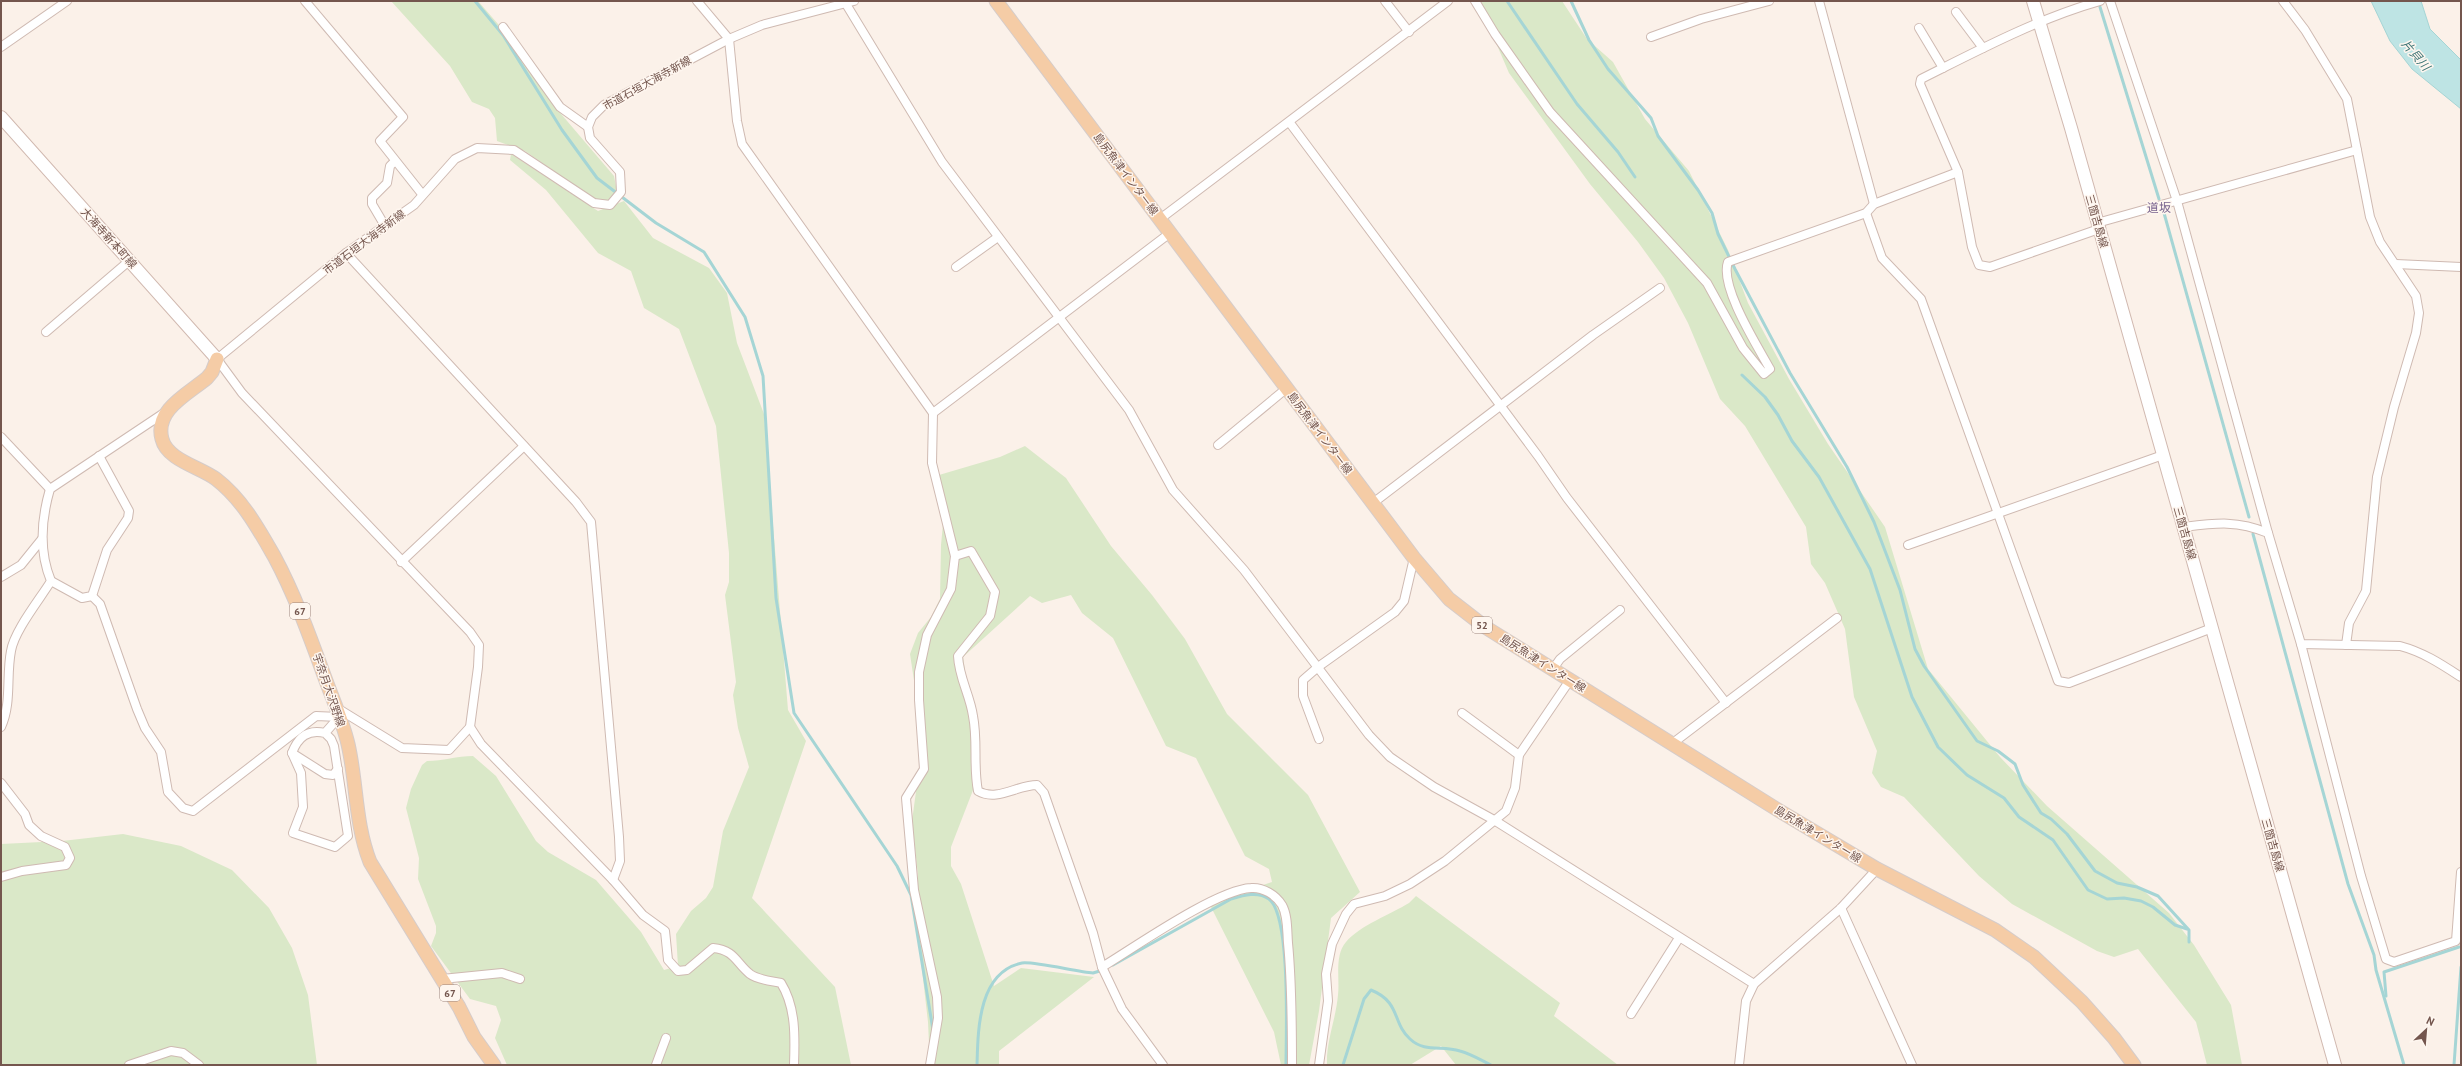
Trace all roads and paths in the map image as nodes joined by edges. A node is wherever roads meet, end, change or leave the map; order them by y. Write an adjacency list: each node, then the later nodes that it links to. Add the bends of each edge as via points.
1 (67, 1): 22 (street)
2 (305, 1): 29 (street, via 403,117 380,141)
3 (697, 1): 21 (street)
4 (996, 1): 35 (main road, 島尻魚津インター線 / 52)
5 (1385, 1): 19 (street)
6 (1448, 1): 19 (street)
7 (1475, 1): 34 (street, via 1550,112 1707,283 1743,348 1764,374 1770,369 1754,344 1738,308 1725,270 1728,262)
8 (1769, 1): 20 (street, via 1701,19)
9 (1819, 1): 33 (street)
10 (2033, 1): 16 (main road, 三箇吉島線)
11 (2100, 1): 16 (street)
12 (2110, 1): 32 (street)
13 (2283, 1): 28 (street, via 2305,30 2347,99)
14 (850, 2): 21 (street, 市道石垣大海寺新線, via 762,26); 39 (street, via 942,162)
15 (1956, 12): 23 (street)
16 (2040, 22): 23 (street); 37 (main road, 三箇吉島線)
17 (503, 27): 27 (street, via 560,107)
18 (1919, 28): 24 (street)
19 (1409, 32): 26 (street)
20 (1651, 37)
21 (729, 39): 27 (street, 市道石垣大海寺新線, via 604,105 592,117); 52 (street, via 737,121 742,144)
22 (1, 47)
23 (1983, 48): 24 (street)
24 (1943, 68): 30 (street, via 1921,79 1920,84)
25 (1, 116): 41 (main road, 大海寺新本町線)
26 (1290, 123): 35 (street); 50 (street)
27 (588, 127): 31 (street, 市道石垣大海寺新線, via 590,138 620,172 621,192 610,205 594,203 514,150 496,147 477,148 456,158)
28 (2357, 150): 32 (street); 42 (street, via 2370,217 2380,242)
29 (395, 161): 31 (street); 36 (street, via 390,166 387,183 372,198 372,204)
30 (1958, 172): 33 (street); 37 (street, via 1972,247 1979,265 1990,267)
31 (422, 194): 36 (street, 市道石垣大海寺新線, via 414,205)
32 (2177, 201): 37 (street); 62 (street)
33 (1874, 204): 34 (street)
34 (1866, 213): 60 (street, via 1882,258 1921,299)
35 (1160, 219): 38 (main road, 島尻魚津インター線 / 52)
36 (385, 226): 40 (street, 市道石垣大海寺新線)
37 (2098, 226): 56 (main road, 三箇吉島線)
38 (1170, 233): 46 (street); 49 (main road, 島尻魚津インター線 / 52)
39 (998, 237): 43 (street); 46 (street)
40 (346, 253): 48 (street, 市道石垣大海寺新線); 55 (street)
41 (129, 261): 47 (street); 48 (main road, 大海寺新本町線)
42 (2396, 264): 44 (street); 75 (street, via 2416,296 2419,313 2377,477 2366,591 2349,623)
43 (956, 267)
44 (2461, 267)
45 (1660, 288): 50 (street, via 1593,335)
46 (1059, 317): 52 (street); 76 (street, via 1129,410 1172,490 1244,570)
47 (46, 332)
48 (217, 359): 51 (main road, via 212,372); 67 (street, via 242,393)
49 (1287, 388): 54 (street); 59 (main road, 島尻魚津インター線 / 52)
50 (1502, 407): 59 (street); 80 (street, via 1567,498)
51 (164, 413): 57 (street); 81 (main road, 宇奈月大沢野線 / 67, via 160,429 166,448 238,498 258,528 291,589)
52 (932, 413): 65 (street, via 932,463)
53 (1, 438): 58 (street)
54 (1218, 445)
55 (524, 446): 67 (street); 96 (street, via 576,502 590,522 619,837 620,861)
56 (2163, 455): 60 (street); 61 (main road, 三箇吉島線)
57 (99, 456): 58 (street); 70 (street, via 130,511 107,550)
58 (50, 489): 63 (street)
59 (1373, 503): 66 (main road, 島尻魚津インター線 / 52)
60 (1999, 514): 64 (street); 73 (street, via 2058,681 2069,683)
61 (2184, 527): 62 (street, via 2238,523); 73 (main road, 三箇吉島線)
62 (2268, 533): 74 (street)
63 (42, 539): 68 (street, via 21,565); 69 (street, via 44,565)
64 (1908, 545)
65 (955, 556): 99 (street, via 971,551 995,592 990,616 958,656 959,673 974,715 975,774 978,791 986,796 1010,792 1027,785 1037,785 1044,793 1093,933); 110 (street, via 951,589 927,635 919,672 924,769 906,798 914,890 937,997 938,1018)
66 (1414, 558): 76 (street, via 1404,601 1395,612); 77 (main road, 島尻魚津インター線 / 52, via 1463,611)
67 (402, 562): 84 (street, via 479,644)
68 (1, 577)
69 (51, 581): 70 (street, via 82,598); 83 (street, via 11,649 6,716)
70 (92, 596): 81 (street, via 100,604 145,728 161,752 168,792 183,808 193,811 316,716)
71 (1620, 610): 77 (street, via 1560,659)
72 (1837, 618): 80 (street)
73 (2212, 628): 117 (main road, 三箇吉島線)
74 (2301, 644): 75 (street); 94 (street, via 2361,876 2386,958 2394,962 2456,941)
75 (2346, 645): 78 (street, via 2400,646 2416,650)
76 (1318, 667): 86 (street, via 1303,680 1302,687); 92 (street, via 1351,713 1390,757 1434,787)
77 (1553, 669): 79 (main road, 島尻魚津インター線 / 52)
78 (2461, 677)
79 (1570, 680): 87 (main road, 島尻魚津インター線 / 52); 89 (street)
80 (1726, 703): 87 (street)
81 (337, 712): 84 (street, via 402,748 449,750); 85 (street); 100 (main road, 宇奈月大沢野線 / 67, via 348,743 362,842 370,862)
82 (1462, 713): 89 (street)
83 (1, 727)
84 (470, 727): 96 (street, via 481,744)
85 (325, 733): 88 (street, via 313,730 305,733); 90 (street, via 334,746)
86 (1318, 739)
87 (1673, 743): 93 (main road, 島尻魚津インター線 / 52)
88 (292, 753): 90 (street, via 324,774 333,775); 90 (street, via 301,773 303,808 293,834 334,847 348,836)
89 (1519, 755): 92 (street, via 1515,788 1506,811)
90 (338, 769)
91 (1, 783): 95 (street, via 25,814 29,825 41,836 65,847 70,858 66,865 22,871)
92 (1494, 820): 98 (street); 113 (street, via 1445,861 1410,884 1385,896 1354,904 1346,914 1332,944 1327,966 1328,1001)
93 (1877, 869): 97 (street); 116 (main road, 島尻魚津インター線 / 52, via 1995,930 2034,957 2082,1002)
94 (2461, 872)
95 (1, 877)
96 (614, 880): 109 (street, via 643,915 666,931 668,960 678,971 687,970 713,948 722,949 736,957 752,976 781,983 788,994 793,1011)
97 (1841, 908): 102 (street); 115 (street)
98 (1679, 938): 102 (street); 103 (street)
99 (1102, 967): 111 (street, via 1122,1009); 112 (street, via 1202,906 1235,891 1252,887 1265,890 1275,896 1286,916 1292,976)
100 (442, 979): 101 (street, via 502,973); 108 (main road, 宇奈月大沢野線 / 67, via 474,1037)
101 (520, 979)
102 (1754, 984): 114 (street, via 1746,1001)
103 (1631, 1014)
104 (666, 1038): 105 (street)
105 (659, 1064)
106 (129, 1065): 107 (street, via 171,1051 183,1053)
107 (199, 1065)
108 (494, 1065)
109 (794, 1065)
110 (930, 1065)
111 (1163, 1065)
112 (1292, 1065)
113 (1319, 1065)
114 (1739, 1065)
115 (1912, 1065)
116 (2134, 1065)
117 (2334, 1065)

